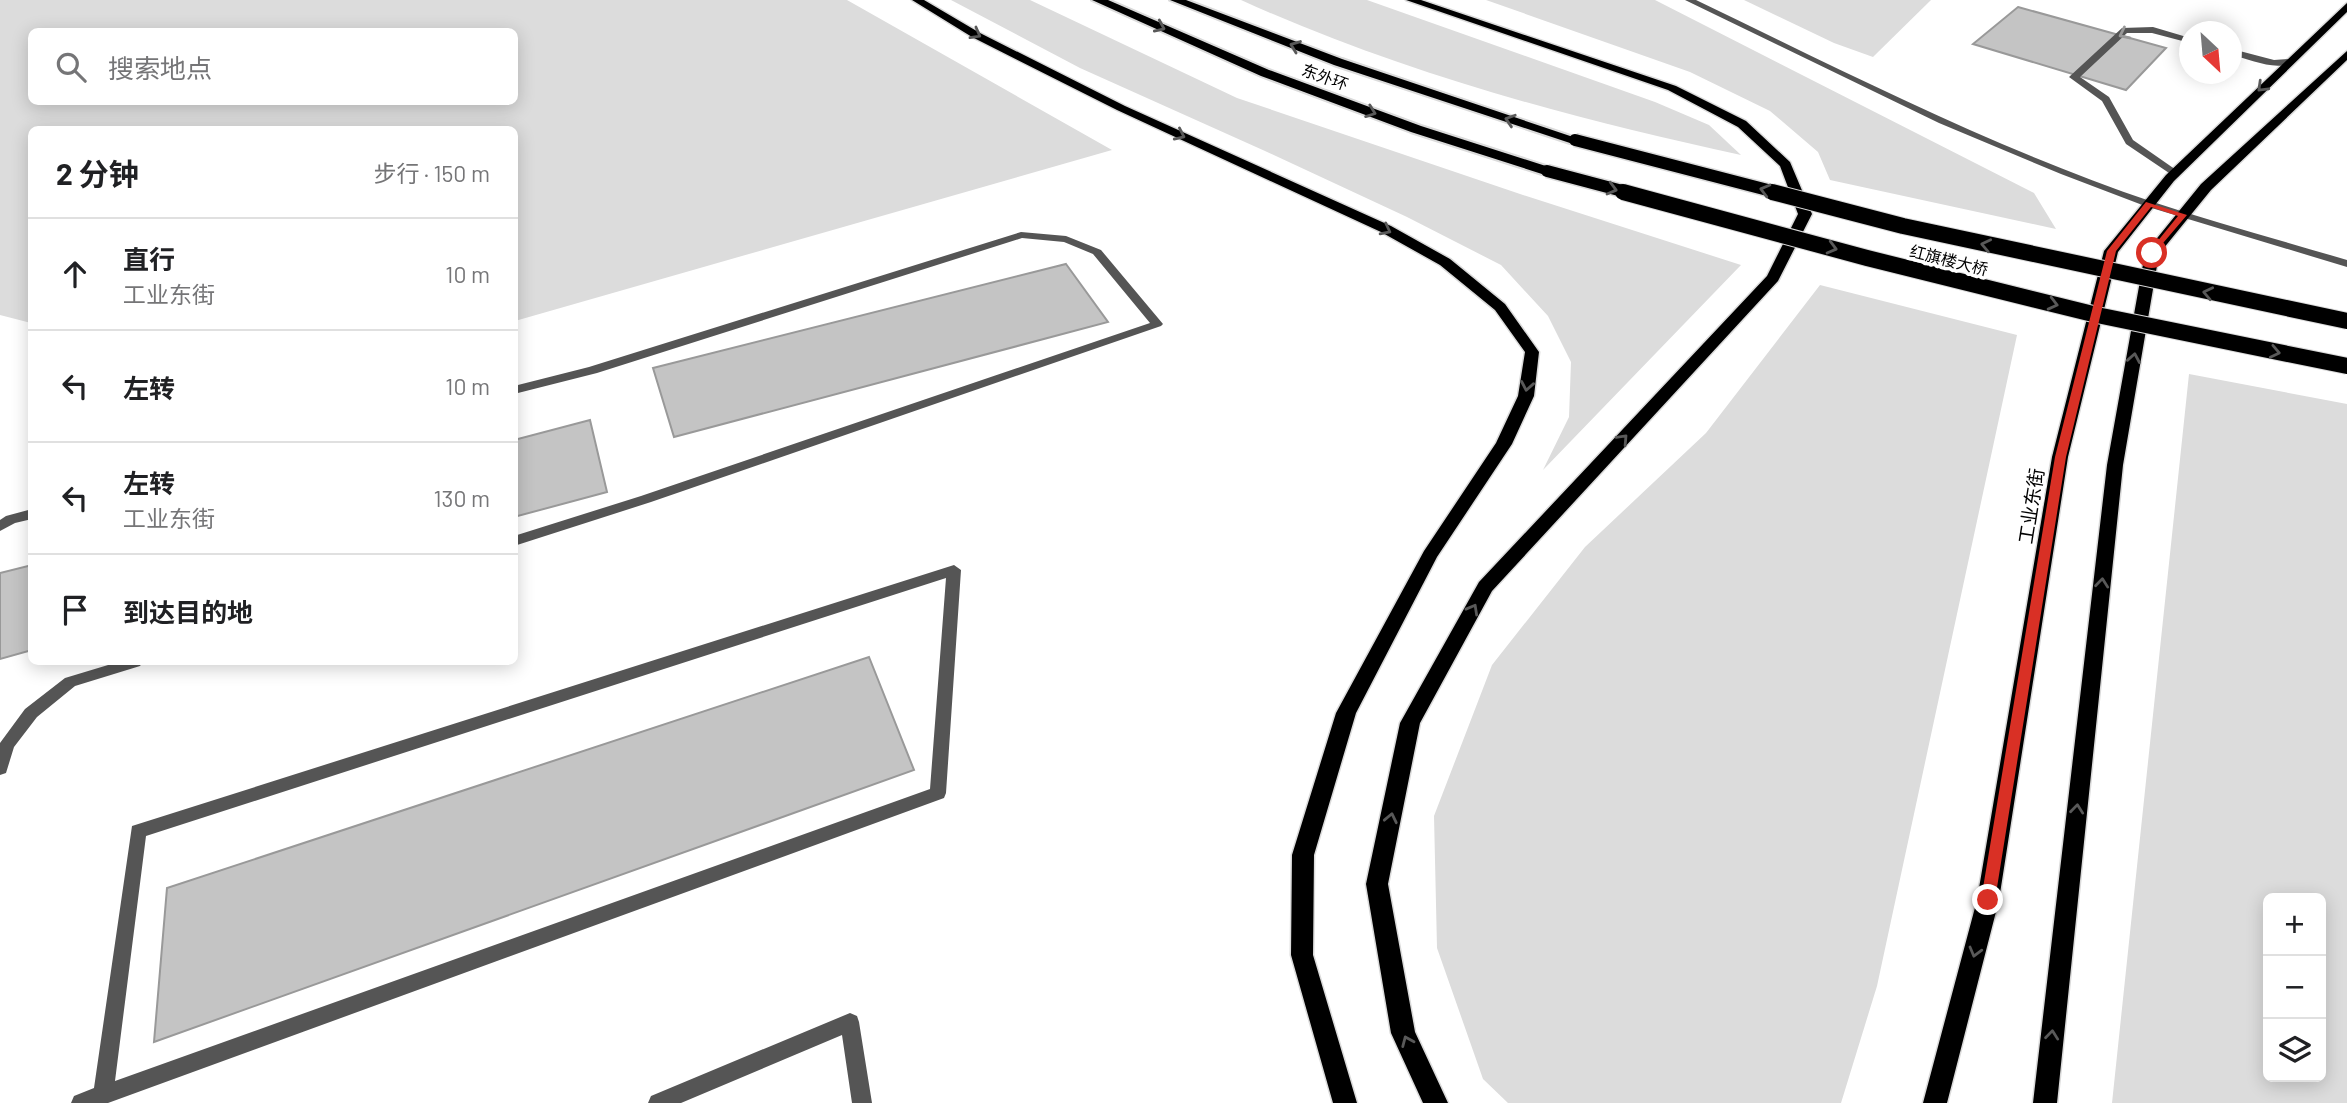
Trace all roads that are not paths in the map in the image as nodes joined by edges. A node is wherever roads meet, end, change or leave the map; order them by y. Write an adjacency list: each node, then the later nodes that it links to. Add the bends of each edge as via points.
1 (917, 0): 28 (main road, one-way to 28, via 1121,108 1386,229 1433,256 1500,307 1532,352 1526,396 1504,444 1430,555 1346,713 1303,855 1303,955)
2 (1098, 0): 11 (highway, 东外环, one-way to 11, via 1265,73)
3 (1176, 0): 16 (highway, 红旗楼大桥, one-way to 3, bridge, via 1903,226 1575,140 1338,62)
4 (1412, 0): 29 (main road, one-way to 4, via 1403,1033 1377,884 1410,723 1485,587 1773,278 1805,214 1786,165 1742,124 1672,88)
5 (1689, 0): 13 (street, via 1942,121)
6 (2347, 6): 10 (main road, 工业东街)
7 (2179, 38): 12 (street, one-way to 12, via 2153,30 2125,30 2074,77 2106,99 2130,142)
8 (2347, 54): 14 (main road, via 2206,187)
9 (2242, 55): 10 (street)
10 (2290, 62): 12 (main road, 工业东街, one-way to 12)
11 (1546, 171): 17 (highway, 红旗楼大桥, one-way to 17, bridge, via 2083,312)
12 (2175, 174): 13 (main road, 工业东街)
13 (2149, 204): 14 (street); 30 (main road, 工业东街, one-way to 30, via 2111,251 2060,457 1988,900)
14 (2183, 215): 15 (street); 31 (main road, one-way to 14, via 2115,465 2152,253)
15 (2347, 264)
16 (2347, 321)
17 (2347, 366)
18 (518, 389): 21 (street, via 593,370 1021,235 1066,239 1097,252 1157,324)
19 (28, 515): 20 (street)
20 (0, 526)
21 (518, 540)
22 (125, 665): 23 (street, via 70,682 31,713 7,745)
23 (0, 768)
24 (103, 1095): 24 (street, via 138,831 954,570 938,793); 25 (street)
25 (81, 1103)
26 (657, 1103): 27 (street, via 850,1022)
27 (862, 1103)
28 (1345, 1103)
29 (1436, 1103)
30 (1935, 1103)
31 (2045, 1103)

